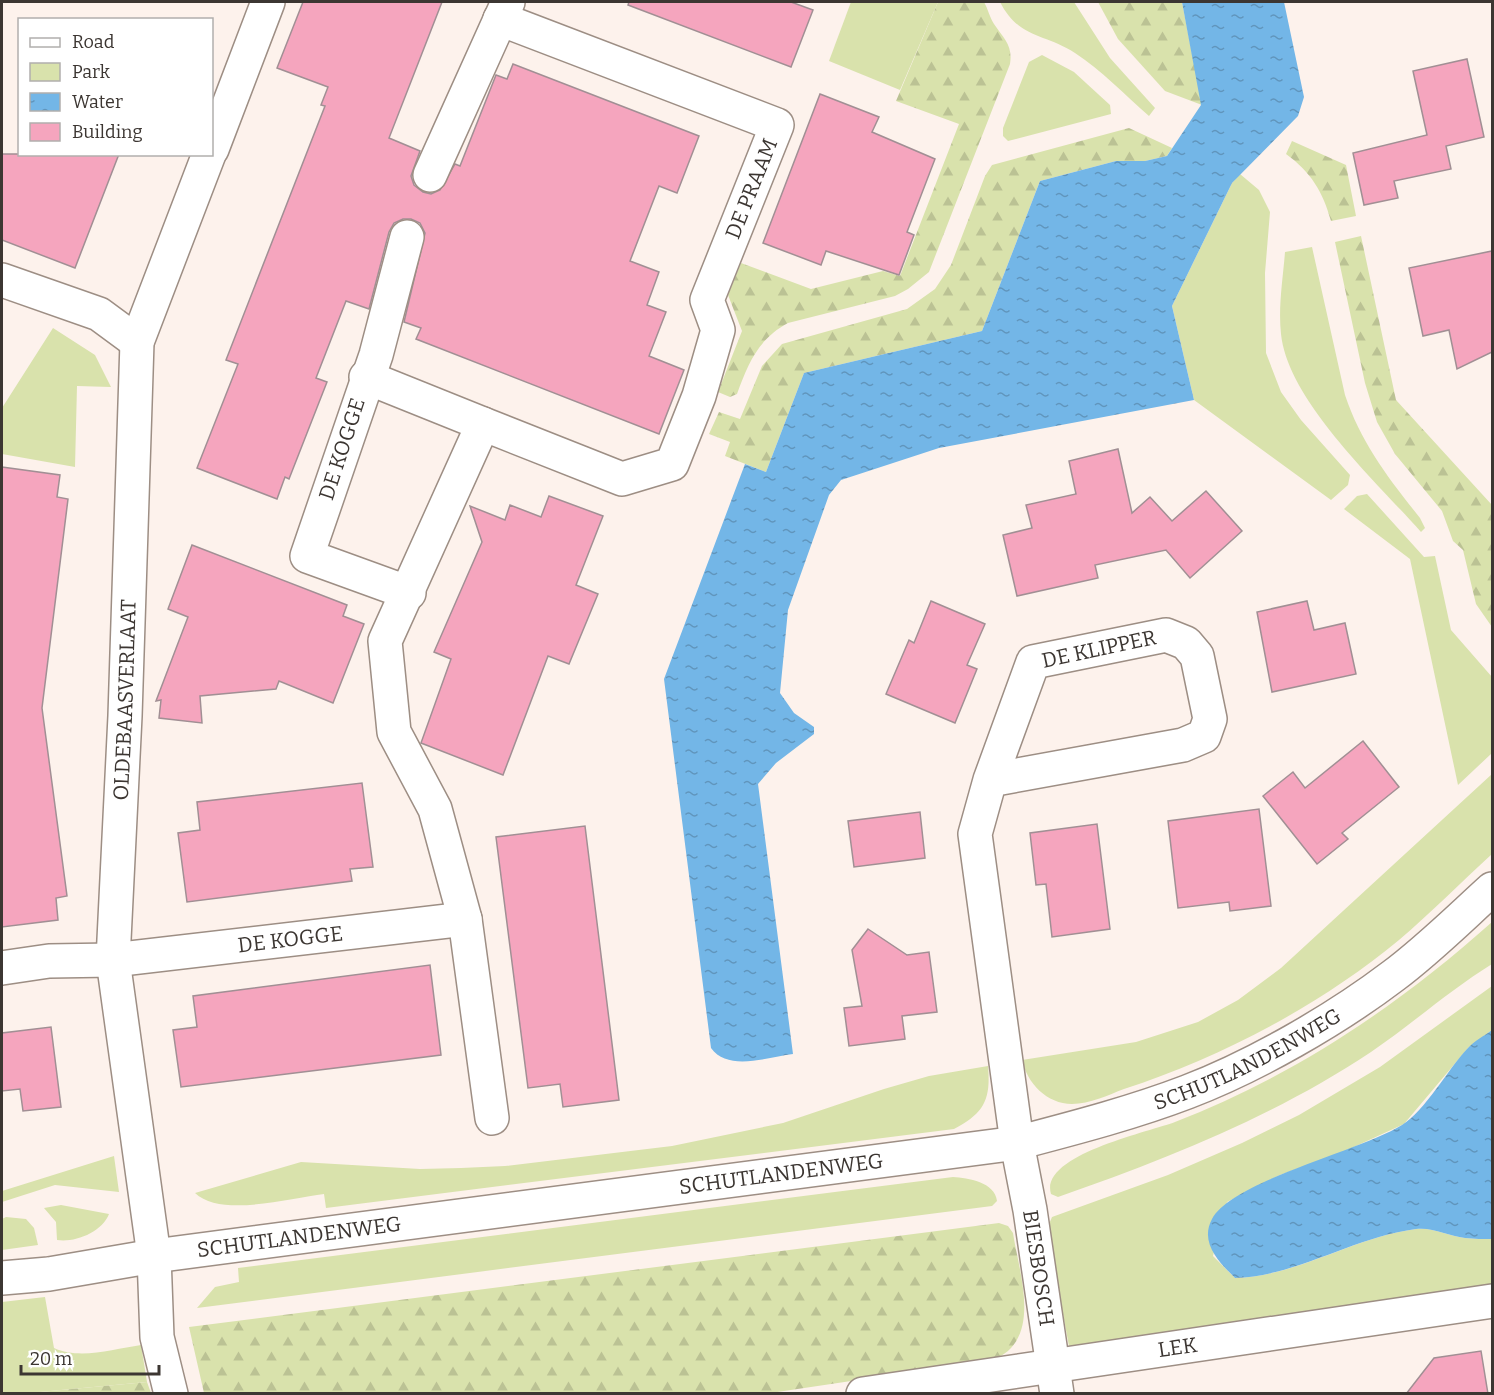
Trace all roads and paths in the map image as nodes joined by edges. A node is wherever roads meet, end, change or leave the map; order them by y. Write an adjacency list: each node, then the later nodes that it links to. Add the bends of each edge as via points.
1 (268, 2): 3 (street)
2 (504, 10): 5 (street, DE PRAAM); 10 (street, DE PRAAM, via 777,125 707,300 718,330)
3 (213, 146)
4 (208, 156): 8 (street, OLDEBAASVERLAAT)
5 (430, 175)
6 (407, 237): 9 (street, DE KOGGE, via 376,355)
7 (2, 280): 8 (street, via 99,314)
8 (137, 342): 16 (street, OLDEBAASVERLAAT)
9 (366, 377): 11 (street, DE KOGGE); 12 (street, DE KOGGE, via 307,556)
10 (699, 396): 11 (street, DE KOGGE, via 672,464 622,479)
11 (483, 424): 12 (street)
12 (409, 593): 15 (street, via 385,641 394,732 435,809)
13 (990, 780): 13 (street, DE KLIPPER, via 1033,663 1166,635 1186,643 1197,656 1210,718 1204,736 1183,745); 19 (street, DE KLIPPER, via 975,834)
14 (1492, 889): 19 (street, SCHUTLANDENWEG, via 1395,975 1347,1009 1269,1053 1189,1092)
15 (465, 919): 16 (street, DE KOGGE); 18 (street)
16 (113, 960): 17 (street, DE KOGGE, via 49,961); 20 (street, OLDEBAASVERLAAT)
17 (2, 968)
18 (492, 1119)
19 (1017, 1143): 20 (street, SCHUTLANDENWEG); 23 (street, BIESBOSCH)
20 (154, 1256): 21 (street, SCHUTLANDENWEG); 24 (street, OLDEBAASVERLAAT, via 157,1337)
21 (2, 1278)
22 (1492, 1301): 23 (street, LEK)
23 (1055, 1380): 25 (street, LEK)
24 (171, 1394)
25 (863, 1394)

